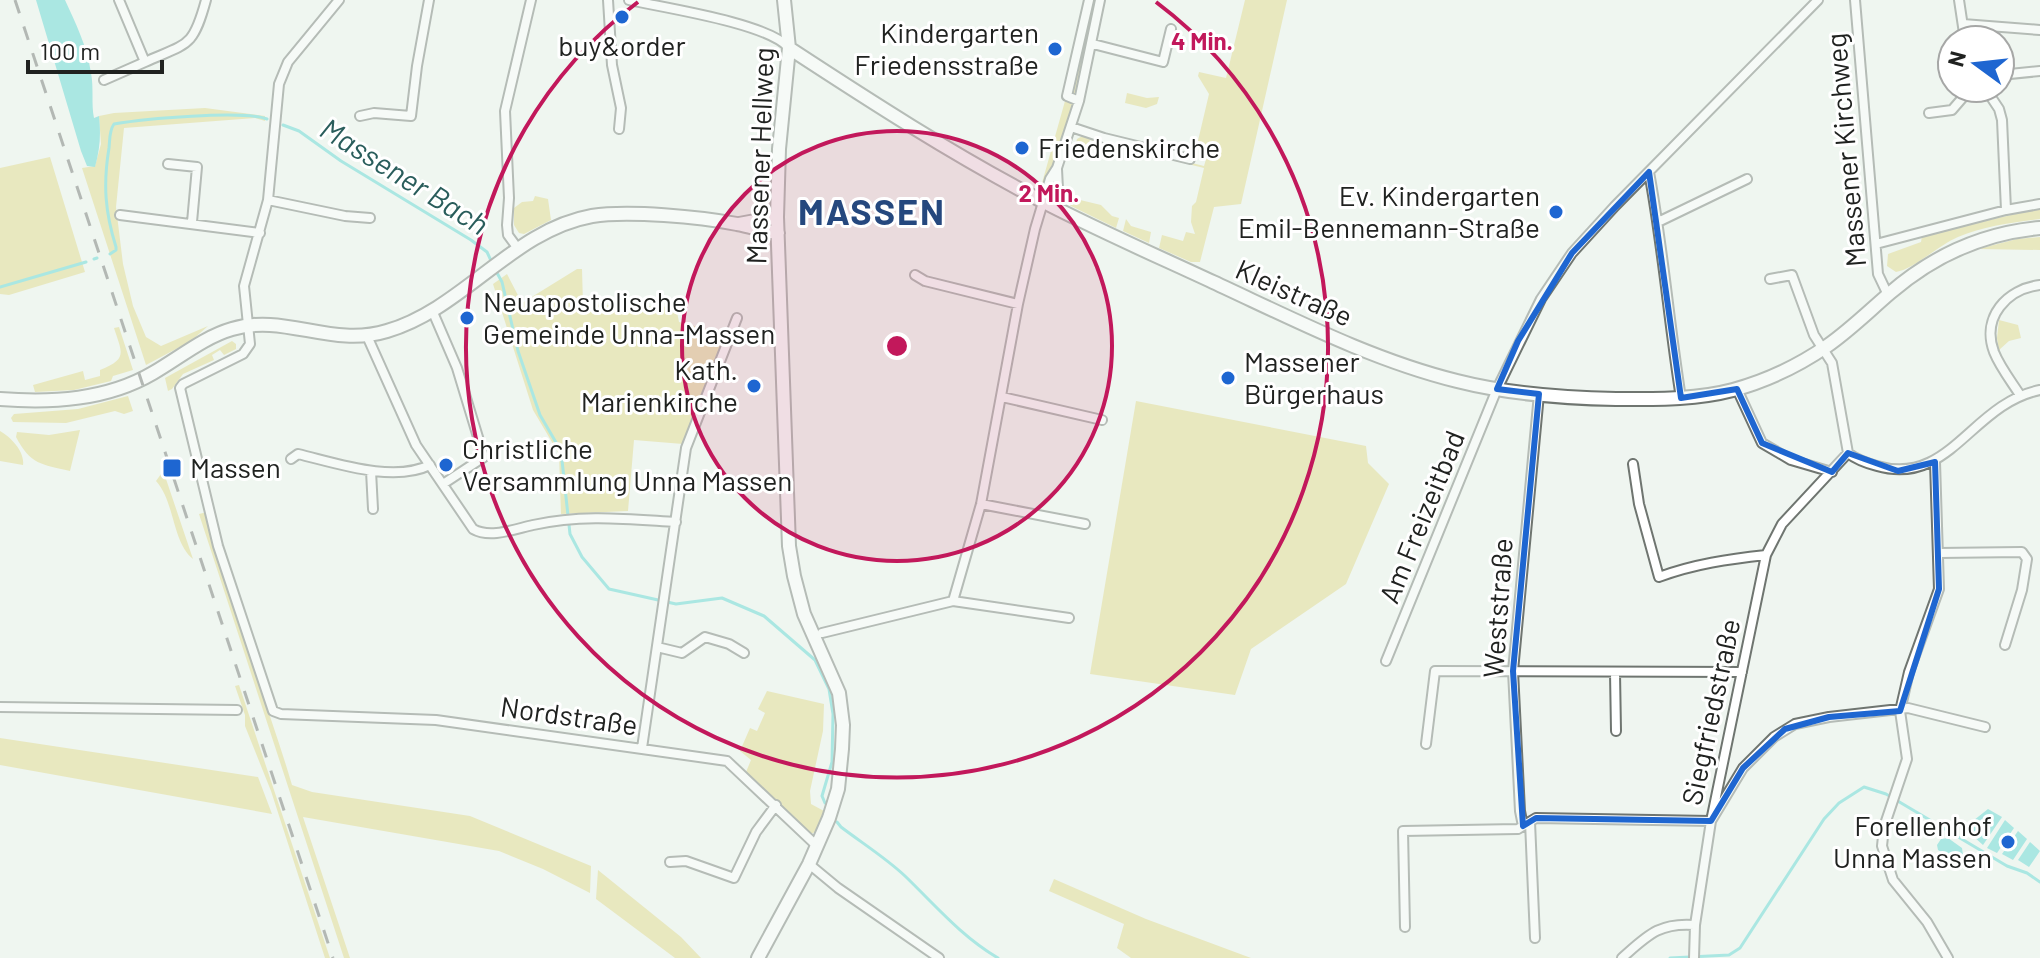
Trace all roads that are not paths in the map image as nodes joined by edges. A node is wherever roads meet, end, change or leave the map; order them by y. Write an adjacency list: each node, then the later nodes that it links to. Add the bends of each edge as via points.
1 (119, 0): 20 (street)
2 (206, 0): 20 (street, via 189,42)
3 (339, 0): 35 (street, via 288,62 279,84)
4 (429, 0): 28 (street, via 411,116)
5 (531, 0): 49 (street, via 505,120 508,235)
6 (608, 0): 30 (street)
7 (629, 0): 19 (street, via 746,27 777,37)
8 (784, 0): 19 (main road, Massener Hellweg)
9 (1089, 0): 24 (street, via 1067,96)
10 (1100, 0): 18 (street)
11 (1818, 0): 33 (street, Am Freizeitbad)
12 (1855, 0): 48 (street, Massener Kirchweg)
13 (1959, 0): 14 (street)
14 (1963, 24)
15 (2016, 28): 17 (street)
16 (1171, 29): 18 (street, via 1163,62)
17 (2040, 30)
18 (1093, 44): 24 (street)
19 (789, 48): 36 (main road, Kleistraße, via 920,132); 40 (main road, Massener Hellweg)
20 (145, 62): 23 (street)
21 (2040, 71): 22 (street)
22 (2016, 73)
23 (104, 80)
24 (1079, 101): 29 (street)
25 (1957, 104): 27 (street, via 1952,110)
26 (1996, 104): 38 (street, via 2002,120)
27 (1929, 113)
28 (360, 116)
29 (1071, 127): 31 (street); 36 (street)
30 (619, 129)
31 (1190, 159)
32 (168, 164): 42 (street, via 197,167)
33 (1649, 172): 43 (street); 60 (street, Am Freizeitbad, via 1572,253 1541,299)
34 (1747, 179): 43 (street)
35 (268, 200): 41 (street); 46 (street)
36 (1048, 204): 54 (street); 60 (main road, Kleistraße, via 1348,344)
37 (2040, 204): 38 (street)
38 (2006, 210): 48 (street)
39 (120, 215): 42 (street)
40 (777, 217): 44 (main road); 47 (main road, Massener Hellweg)
41 (370, 218)
42 (192, 222): 46 (street)
43 (1658, 222): 66 (street)
44 (739, 224): 47 (main road); 49 (main road, via 633,214 590,217 555,228)
45 (2040, 228): 53 (main road, Kleistraße, via 1957,248)
46 (260, 233): 57 (street, via 244,286)
47 (778, 233): 103 (main road, Massener Hellweg, via 791,564 804,614 839,693 843,725 838,789)
48 (1876, 244): 53 (street, Massener Kirchweg, via 1878,274)
49 (519, 250): 55 (main road)
50 (915, 275): 54 (street)
51 (1770, 279): 59 (street, via 1792,275 1802,309)
52 (2040, 285): 64 (street, via 2011,294 1992,330 1995,354)
53 (1888, 295): 59 (main road, Kleistraße)
54 (1018, 304): 65 (street)
55 (432, 310): 58 (main road, via 406,325); 76 (street, via 456,365 484,457)
56 (737, 318): 79 (street, via 686,448)
57 (249, 324): 58 (main road); 67 (main road, via 222,332 149,375 109,391 58,400); 99 (street, Nordstraße, via 250,344 243,354 180,390 225,570 273,711 436,720)
58 (367, 336): 73 (street)
59 (1824, 349): 61 (main road, Kleistraße); 69 (street, via 1832,363)
60 (1497, 389): 63 (main road, Kleistraße); 89 (street, Am Freizeitbad)
61 (1737, 389): 66 (main road, Kleistraße); 75 (street, via 1762,443 1791,460)
62 (2040, 390): 64 (street)
63 (1539, 394): 66 (main road, Kleistraße); 90 (street, Weststraße)
64 (2020, 395): 71 (street)
65 (1002, 397): 68 (street); 77 (street)
66 (1681, 398)
67 (0, 399)
68 (1102, 420)
69 (1848, 453): 71 (street, via 1898,471); 75 (street, Siegfriedstraße)
70 (291, 459): 74 (street, via 298,454)
71 (1935, 462): 81 (street)
72 (1633, 464): 82 (street, via 1659,577 1714,561)
73 (430, 465): 74 (street); 76 (street)
74 (371, 471): 78 (street)
75 (1832, 472): 82 (street, Siegfriedstraße, via 1782,524)
76 (443, 484): 79 (street, via 473,529 486,535 573,518)
77 (981, 504): 80 (street); 83 (street)
78 (373, 509)
79 (676, 522): 87 (street)
80 (1085, 524)
81 (1939, 553): 86 (street, via 2022,552 2027,559 2022,590); 95 (street, via 1937,597)
82 (1766, 555): 91 (street, Siegfriedstraße)
83 (953, 601): 84 (street); 85 (street)
84 (1069, 618)
85 (822, 633)
86 (2005, 645)
87 (657, 647): 88 (street, via 682,653 705,637); 99 (street)
88 (744, 653)
89 (1386, 661)
90 (1513, 671): 92 (street); 98 (street, via 1435,671); 102 (street, Weststraße, via 1520,811)
91 (1742, 672): 92 (street); 101 (street, Siegfriedstraße)
92 (1615, 673): 97 (street)
93 (0, 707): 94 (street)
94 (237, 710)
95 (1900, 711): 96 (street, via 1908,708); 101 (street, via 1829,717 1785,729 1743,768); 113 (street, via 1907,759 1883,835 1884,858 1893,880)
96 (1985, 727)
97 (1616, 731)
98 (1426, 744)
99 (642, 748): 100 (street, Nordstraße, via 727,761)
100 (776, 805): 103 (street, Nordstraße); 104 (street, via 734,878 686,861)
101 (1711, 821): 102 (street, via 1536,818); 106 (street, Siegfriedstraße)
102 (1527, 824): 107 (street, via 1403,831); 108 (street, Weststraße)
103 (817, 846): 105 (main road, Massener Hellweg)
104 (670, 862)
105 (809, 864): 110 (main road, Massener Hellweg); 111 (street)
106 (1695, 925): 109 (street, Siegfriedstraße); 112 (street, via 1651,932)
107 (1405, 927)
108 (1535, 938)
109 (1694, 954)
110 (758, 958)
111 (939, 958)
112 (1622, 958)
113 (1948, 958)

